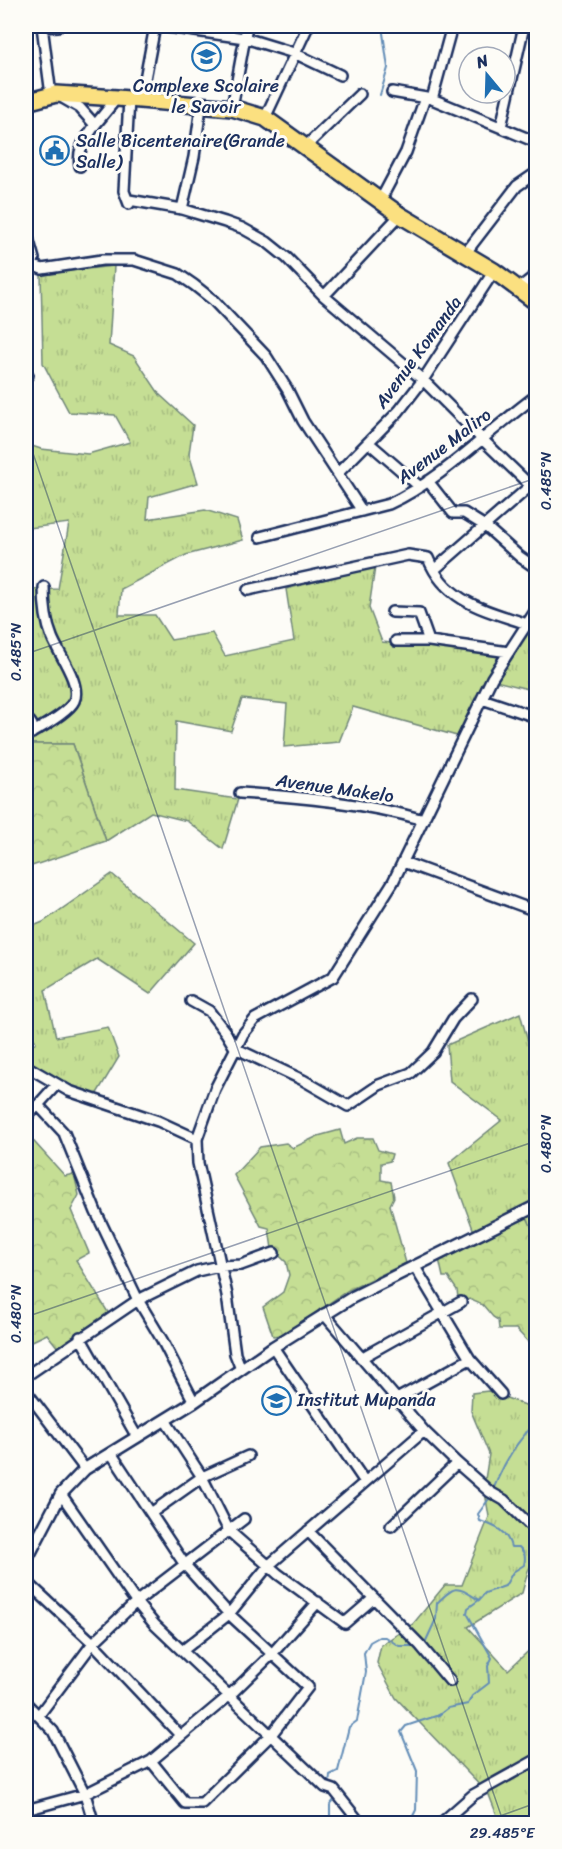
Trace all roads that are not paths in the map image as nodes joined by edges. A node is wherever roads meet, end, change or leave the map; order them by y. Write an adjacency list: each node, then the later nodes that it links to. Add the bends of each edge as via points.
1 (42, 26): 2 (street); 13 (street)
2 (58, 26)
3 (157, 26): 8 (street); 14 (street)
4 (247, 26): 8 (street)
5 (308, 26): 9 (street)
6 (452, 26): 15 (street)
7 (524, 26): 21 (street)
8 (245, 38): 9 (street); 18 (street)
9 (294, 53): 10 (street); 19 (street)
10 (340, 75)
11 (392, 92): 15 (street)
12 (360, 94): 23 (street)
13 (53, 95): 14 (highway); 16 (highway); 20 (street, via 80,108)
14 (129, 99): 17 (highway); 20 (street); 27 (street, via 124,191 129,204 129,200)
15 (428, 99): 21 (street); 26 (street)
16 (26, 102)
17 (201, 107): 18 (highway); 27 (street)
18 (232, 108): 19 (highway)
19 (265, 118): 23 (highway)
20 (95, 125): 24 (street, via 81,145)
21 (501, 127): 22 (street)
22 (537, 142)
23 (305, 147): 26 (highway)
24 (80, 166)
25 (537, 173): 30 (street, via 517,186)
26 (380, 201): 28 (highway)
27 (182, 209): 35 (street, via 242,228 267,242)
28 (400, 215): 30 (highway); 35 (street)
29 (26, 231): 31 (street, via 34,259)
30 (464, 255): 32 (highway)
31 (28, 266): 41 (street, via 42,269 102,260 134,260 178,274 213,300 266,356)
32 (494, 271): 34 (highway); 37 (street, Avenue Komanda)
33 (537, 275): 34 (street)
34 (518, 289): 36 (highway)
35 (324, 296): 37 (street)
36 (537, 302)
37 (423, 380): 39 (street); 40 (street, Avenue Komanda)
38 (537, 396): 39 (street, Avenue Maliro)
39 (482, 439): 42 (street, Avenue Maliro); 43 (street)
40 (369, 443): 41 (street, Avenue Komanda); 42 (street)
41 (338, 473): 44 (street)
42 (424, 484): 44 (street, Avenue Maliro, via 389,504); 45 (street, via 453,513 464,513)
43 (535, 486): 45 (street)
44 (362, 511): 46 (street, Avenue Maliro)
45 (484, 526): 47 (street); 48 (street)
46 (260, 537)
47 (537, 568)
48 (434, 570): 50 (street, via 428,558 408,555); 53 (street, via 442,583 478,608)
49 (44, 587): 60 (street, via 44,610 51,637 76,689 68,709)
50 (248, 590)
51 (537, 610): 53 (street)
52 (392, 612): 55 (street, via 419,613)
53 (527, 624): 56 (street)
54 (396, 641): 55 (street)
55 (429, 641): 56 (street)
56 (509, 652): 57 (street)
57 (482, 699): 58 (street); 62 (street)
58 (537, 717)
59 (26, 723): 60 (street, via 32,725)
60 (29, 734)
61 (240, 793): 62 (street, Avenue Makelo, via 313,798)
62 (424, 820): 63 (street)
63 (403, 862): 64 (street); 67 (street, via 333,978 255,1019)
64 (537, 911)
65 (472, 999): 67 (street, via 453,1019 433,1052 411,1073 379,1085 348,1106)
66 (191, 1001): 67 (street, via 209,1011)
67 (235, 1048): 72 (street)
68 (26, 1066): 69 (street)
69 (56, 1085): 70 (street); 72 (street)
70 (38, 1106): 71 (street); 77 (street, via 64,1133)
71 (26, 1118)
72 (197, 1139): 75 (street, via 198,1163)
73 (537, 1206): 76 (street)
74 (274, 1253): 75 (street, via 241,1265)
75 (219, 1266): 77 (street, via 197,1271); 85 (street)
76 (415, 1268): 79 (street); 80 (street)
77 (138, 1300): 81 (street); 90 (street)
78 (461, 1302): 79 (street)
79 (441, 1313): 83 (street); 84 (street)
80 (324, 1314): 82 (street); 83 (street)
81 (80, 1337): 86 (street); 93 (street)
82 (273, 1347): 85 (street); 99 (street)
83 (361, 1358): 89 (street)
84 (470, 1359): 88 (street); 89 (street)
85 (241, 1369): 90 (street)
86 (26, 1376)
87 (26, 1391): 97 (street)
88 (501, 1394)
89 (396, 1399): 92 (street)
90 (194, 1402): 91 (street)
91 (165, 1420): 93 (street); 98 (street)
92 (424, 1431): 96 (street); 99 (street)
93 (137, 1437): 94 (street)
94 (111, 1453): 97 (street); 101 (street)
95 (248, 1456): 98 (street)
96 (457, 1463): 103 (street); 106 (street)
97 (85, 1469): 100 (street)
98 (202, 1478): 101 (street); 104 (street)
99 (365, 1482): 105 (street)
100 (60, 1494): 107 (street); 112 (street)
101 (151, 1513): 108 (street)
102 (244, 1519): 104 (street)
103 (391, 1526)
104 (229, 1531): 108 (street); 109 (street)
105 (308, 1531): 109 (street); 111 (street)
106 (537, 1531)
107 (26, 1561)
108 (185, 1565): 112 (street); 114 (street)
109 (268, 1566): 113 (street); 114 (street)
110 (26, 1581): 115 (street)
111 (374, 1598): 113 (street, via 345,1623); 118 (street)
112 (136, 1602): 115 (street); 116 (street)
113 (318, 1602): 117 (street)
114 (229, 1614): 116 (street); 117 (street)
115 (93, 1643): 121 (street); 123 (street)
116 (182, 1651): 119 (street)
117 (272, 1655): 119 (street); 122 (street, via 308,1687)
118 (450, 1680)
119 (230, 1695): 122 (street); 123 (street)
120 (26, 1703): 121 (street)
121 (39, 1715): 126 (street, via 53,1731)
122 (271, 1735): 125 (street, via 202,1803 184,1803); 129 (street, via 330,1789)
123 (181, 1736): 125 (street)
124 (537, 1760): 130 (street, via 473,1795)
125 (151, 1761): 126 (street)
126 (85, 1794): 127 (street); 128 (street)
127 (26, 1810)
128 (94, 1824)
129 (361, 1824)
130 (440, 1824)

